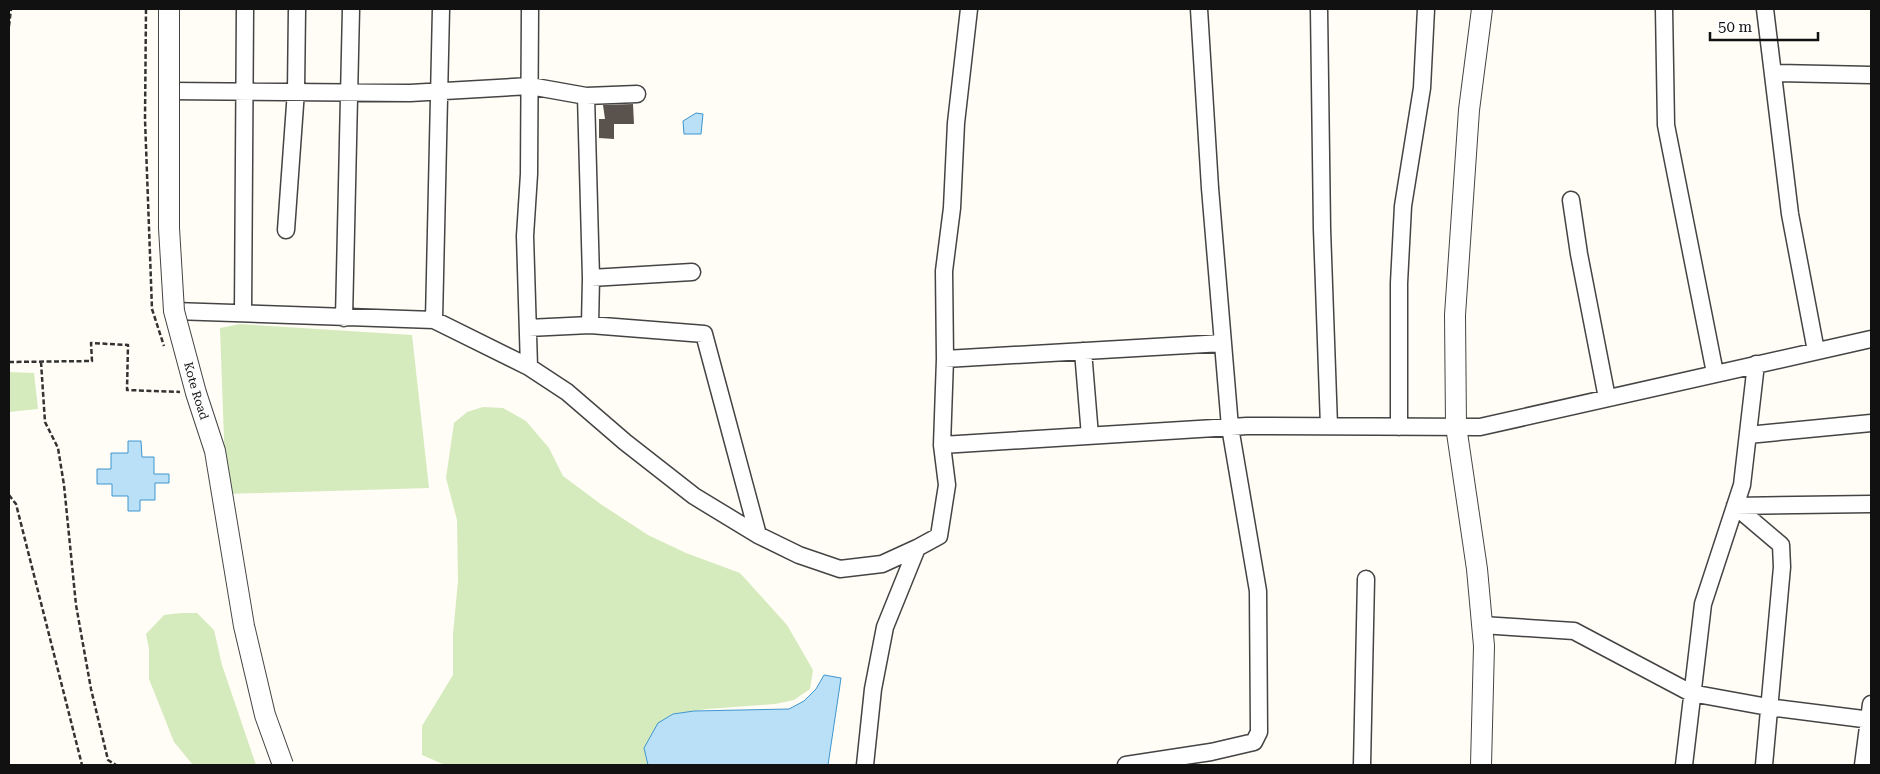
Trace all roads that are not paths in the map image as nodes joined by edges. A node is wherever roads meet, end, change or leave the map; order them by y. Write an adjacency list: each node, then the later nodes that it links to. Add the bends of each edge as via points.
1 (169, 9): 17 (street, Kote Road, bridge)
2 (245, 9): 18 (street)
3 (297, 9): 19 (street)
4 (351, 9): 20 (street)
5 (441, 9): 21 (street)
6 (530, 9): 16 (street)
7 (968, 9): 38 (street, via 944,270)
8 (1199, 9): 35 (street)
9 (1319, 9): 44 (street)
10 (1426, 9): 47 (street, via 1422,88 1403,206 1399,284)
11 (1482, 9): 45 (street, via 1469,110 1456,297)
12 (1664, 9): 41 (street, via 1666,124)
13 (1766, 9): 14 (street)
14 (1773, 73): 15 (street); 37 (street, via 1790,214)
15 (1871, 75)
16 (530, 86): 21 (street); 23 (street); 33 (street, via 525,236)
17 (169, 91): 18 (street); 28 (street, Kote Road, bridge, via 169,228)
18 (243, 91): 19 (street); 29 (street)
19 (296, 91): 20 (street); 25 (street)
20 (350, 92): 21 (street); 30 (street)
21 (438, 92): 31 (street)
22 (637, 94): 23 (street)
23 (586, 96): 27 (street)
24 (1571, 200): 42 (street)
25 (286, 230)
26 (692, 272): 27 (street)
27 (591, 278): 32 (street)
28 (174, 311): 29 (street); 60 (street, Kote Road, bridge, via 215,451 244,626 264,715)
29 (243, 313): 30 (street)
30 (344, 318): 31 (street)
31 (434, 320): 40 (street)
32 (590, 325): 33 (street); 53 (street, via 704,334)
33 (528, 328): 40 (street)
34 (1871, 339): 37 (street)
35 (1223, 343): 36 (street); 46 (street)
36 (1083, 351): 38 (street); 49 (street)
37 (1816, 351): 39 (street)
38 (945, 359): 50 (street)
39 (1756, 364): 41 (street); 48 (street)
40 (529, 366): 53 (street, via 567,392 694,496)
41 (1715, 373): 42 (street)
42 (1607, 398): 45 (street, via 1480,427)
43 (1871, 423): 48 (street)
44 (1329, 426): 46 (street); 47 (street)
45 (1456, 426): 47 (street); 56 (street)
46 (1230, 427): 49 (street); 62 (street, via 1258,591 1259,732 1254,742 1246,744)
47 (1399, 427)
48 (1748, 435): 52 (street, via 1742,485)
49 (1090, 436): 50 (street)
50 (942, 445): 54 (street, via 947,485 939,536)
51 (1871, 504): 52 (street)
52 (1735, 506): 57 (street, via 1703,604); 58 (street, via 1781,545 1782,567)
53 (758, 535): 54 (street, via 798,555 840,569 882,564)
54 (917, 548): 61 (street, via 885,627 873,689)
55 (1366, 579): 63 (street)
56 (1482, 625): 57 (street, via 1574,631); 64 (street)
57 (1692, 693): 58 (street); 65 (street)
58 (1768, 707): 59 (street); 66 (street)
59 (1870, 714): 67 (street)
60 (283, 765)
61 (865, 765)
62 (1126, 765)
63 (1362, 765)
64 (1481, 765)
65 (1684, 765)
66 (1764, 765)
67 (1863, 765)

